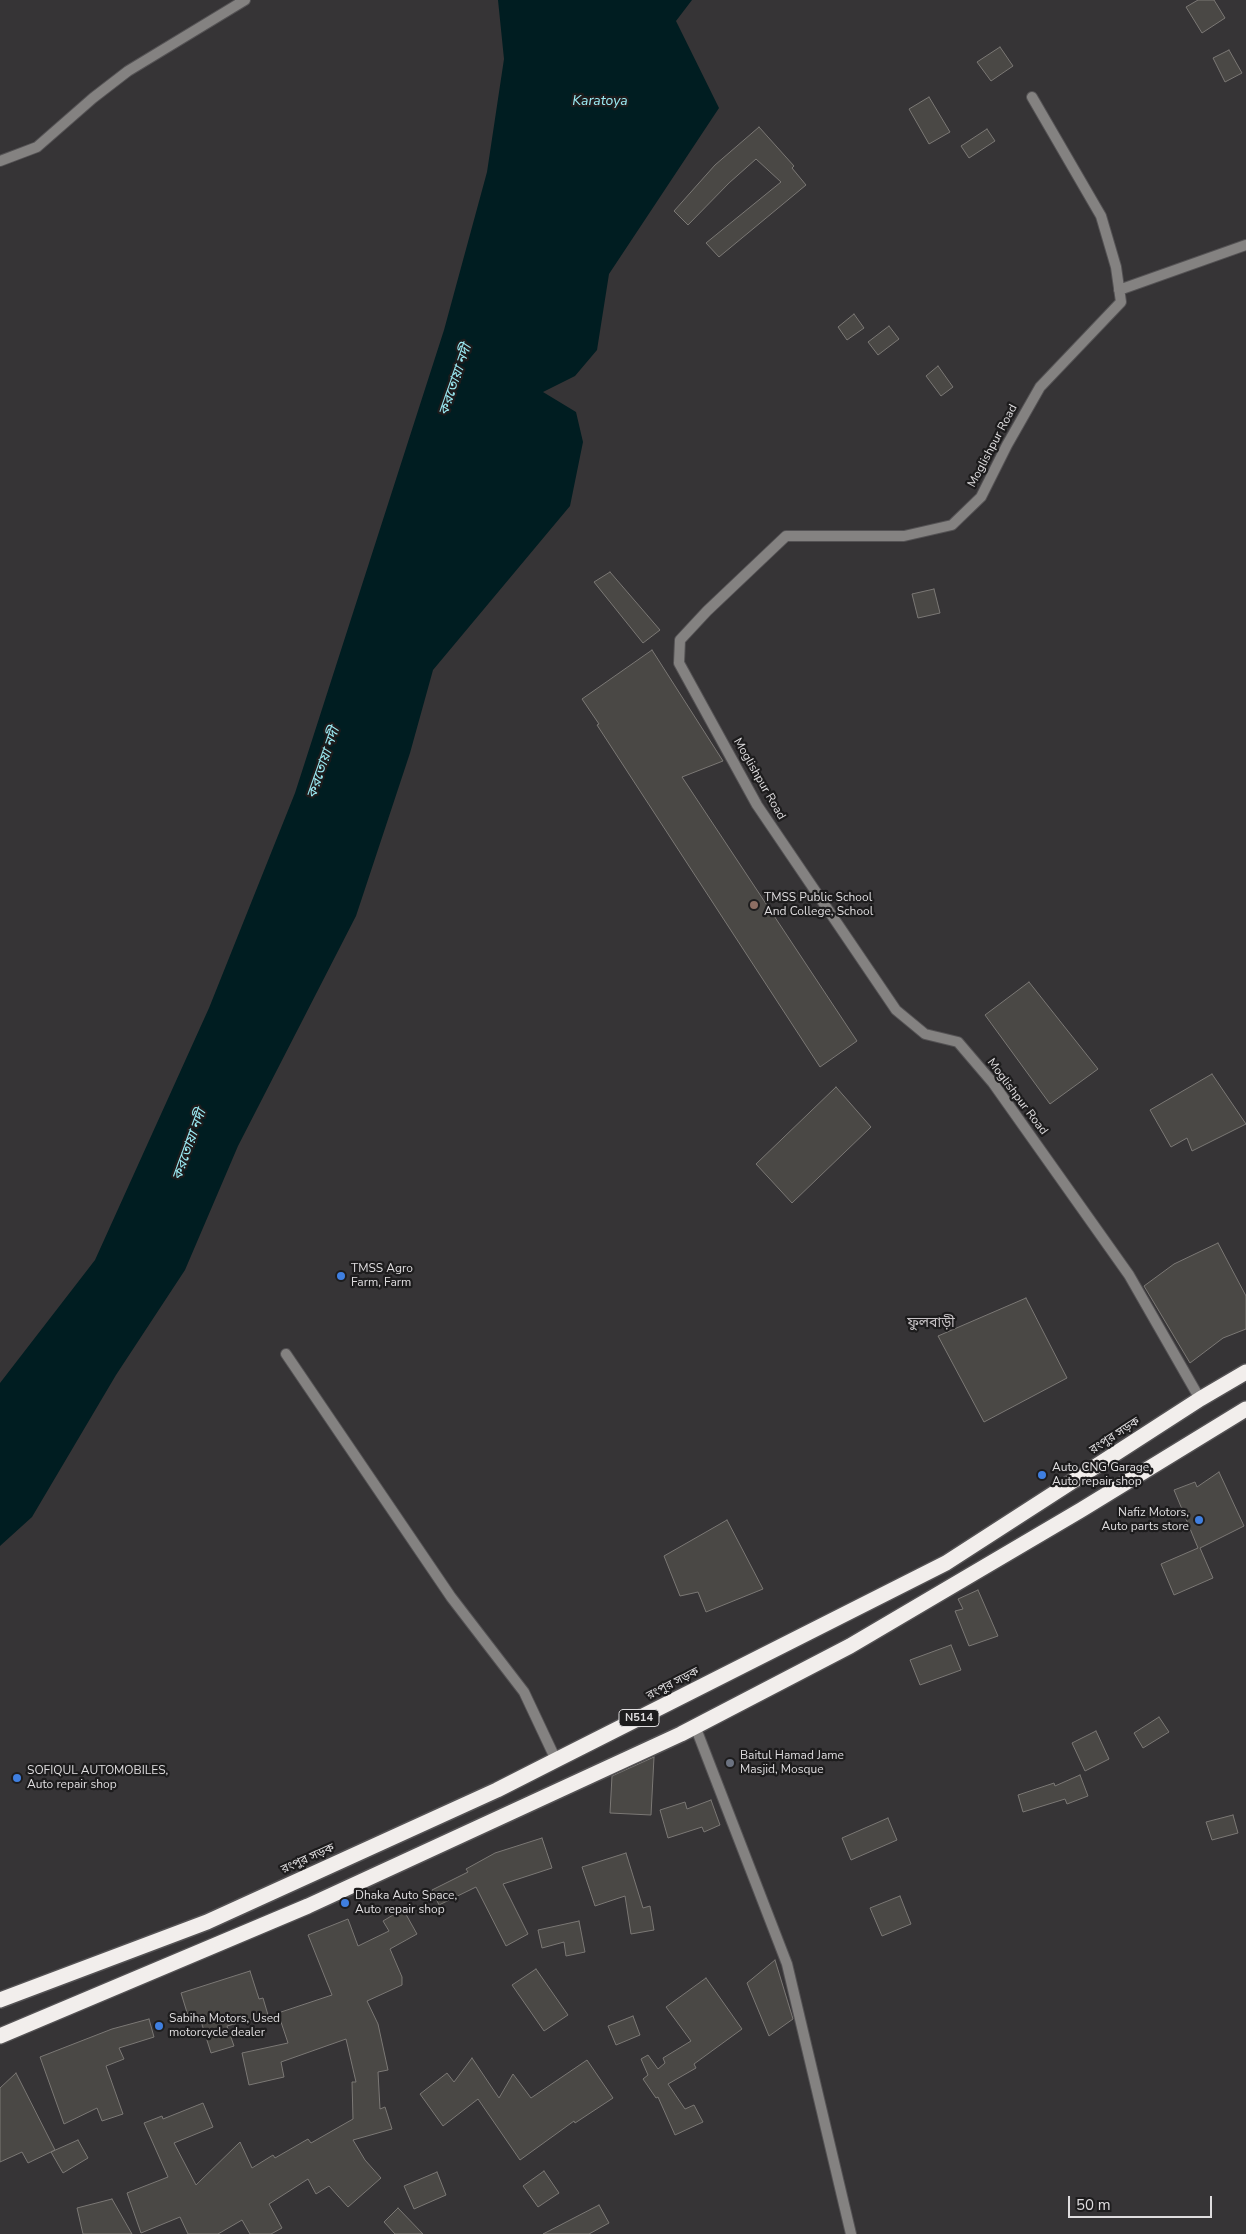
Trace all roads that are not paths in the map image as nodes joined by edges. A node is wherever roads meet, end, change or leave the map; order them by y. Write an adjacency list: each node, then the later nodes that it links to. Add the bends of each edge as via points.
1 (244, 0): 3 (street, via 128,72 37,147)
2 (1032, 97): 5 (street, via 1101,216)
3 (0, 161)
4 (1246, 245): 5 (street)
5 (1120, 290): 8 (street, Moglishpur Road, via 1121,302 1040,387 981,497 952,525 904,536 786,536 680,640 679,663 757,805 896,1010 925,1034 958,1042 993,1083 1129,1275)
6 (286, 1354): 11 (street, via 452,1597 524,1692)
7 (1246, 1372): 8 (highway, রংপুর সড়ক / N514)
8 (1200, 1399): 11 (highway, রংপুর সড়ক / N514, via 946,1563)
9 (1246, 1409): 10 (highway, N514, via 850,1646)
10 (695, 1726): 13 (highway, N514, via 308,1906); 14 (street, via 787,1964)
11 (556, 1760): 12 (highway, রংপুর সড়ক / N514, via 206,1922)
12 (0, 2000)
13 (0, 2036)
14 (851, 2234)

